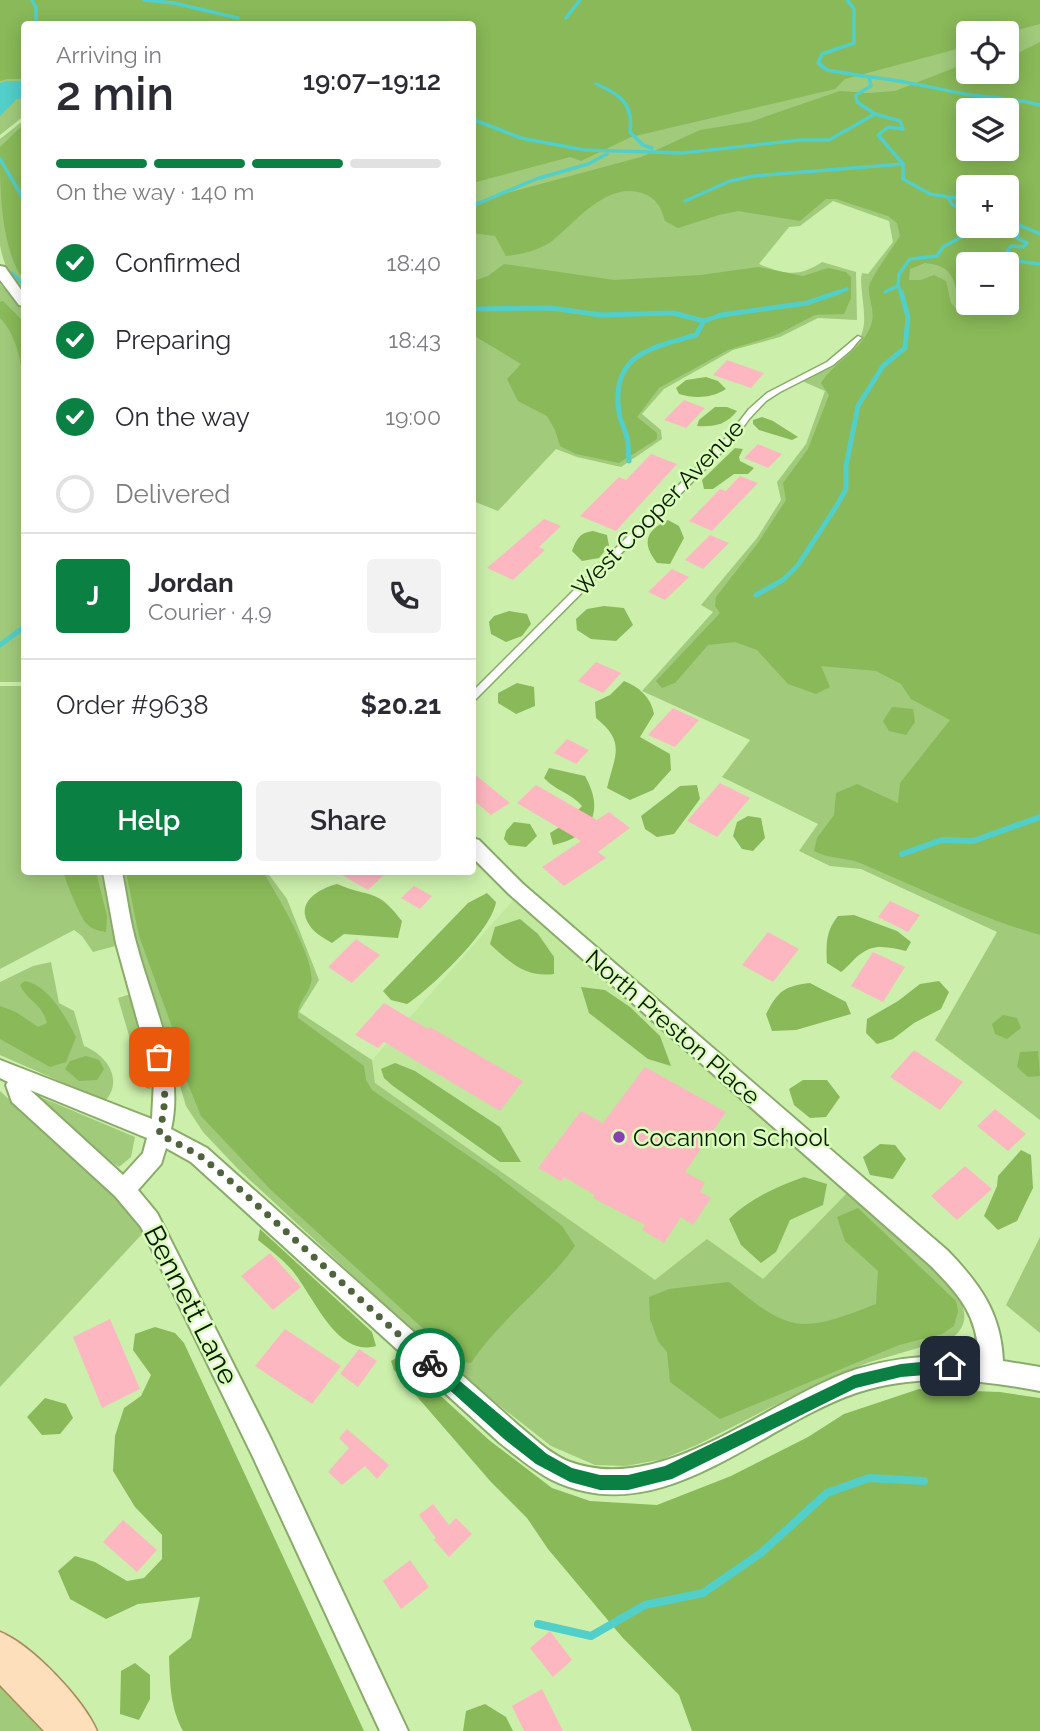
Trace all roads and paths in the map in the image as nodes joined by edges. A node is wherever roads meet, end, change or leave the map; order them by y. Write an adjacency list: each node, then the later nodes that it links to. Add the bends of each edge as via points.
1 (0, 270): 2 (street)
2 (21, 299)
3 (858, 338): 4 (lane, West Cooper Avenue, via 820,371 778,389 757,404 714,456)
4 (476, 694)
5 (476, 849): 11 (street, North Preston Place, via 939,1258 976,1296 991,1342)
6 (113, 875): 9 (street, via 126,943 165,1080)
7 (0, 1069): 8 (street)
8 (21, 1078): 9 (street); 10 (street, Bennett Lane, via 17,1085 20,1095)
9 (159, 1134): 10 (street, via 153,1157); 11 (street, via 199,1155 509,1434 570,1474 600,1482 628,1482 667,1473 854,1382 901,1370)
10 (123, 1189): 15 (street, Bennett Lane, via 155,1231)
11 (991, 1369): 12 (street)
12 (1040, 1379)
13 (0, 1654): 14 (main road)
14 (74, 1731)
15 (394, 1731)

